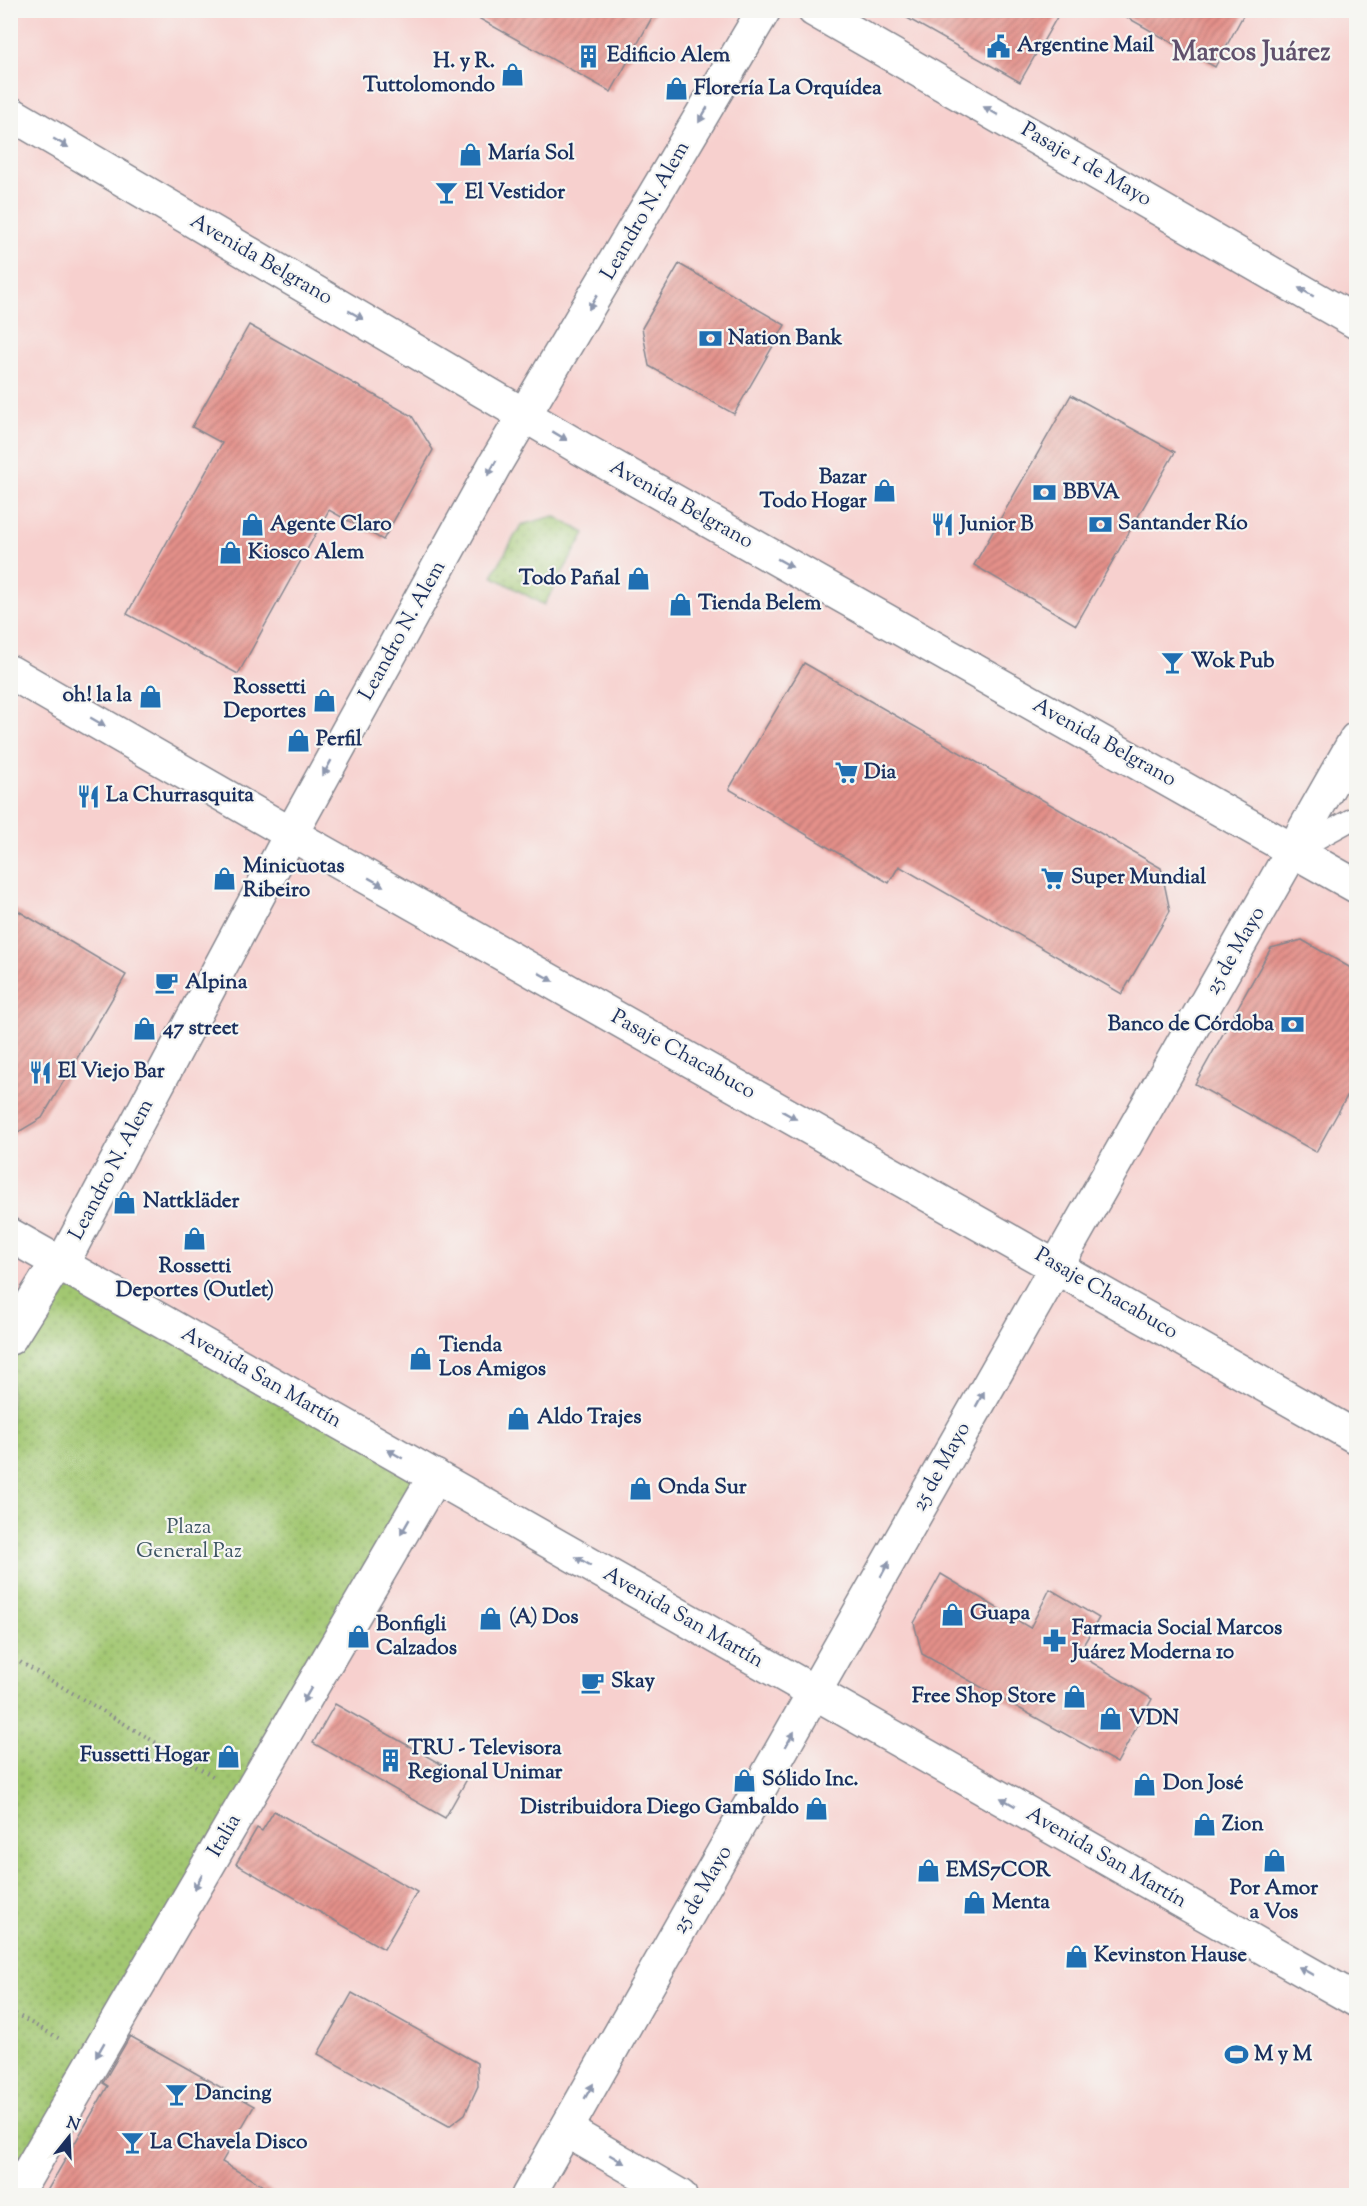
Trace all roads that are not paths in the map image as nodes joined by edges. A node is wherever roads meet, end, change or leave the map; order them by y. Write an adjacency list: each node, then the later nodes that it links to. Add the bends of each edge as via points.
1 (764, 10): 5 (street, Leandro N. Alem, one-way to 5)
2 (814, 10): 4 (street, Pasaje 1 de Mayo, one-way to 2)
3 (10, 113): 5 (street, Avenida Belgrano, one-way to 5)
4 (1356, 322)
5 (525, 415): 9 (street, Leandro N. Alem, one-way to 9); 10 (street, Avenida Belgrano, one-way to 10)
6 (10, 672): 9 (street, Pasaje Chacabuco, one-way to 9)
7 (1356, 739): 10 (street, 25 de Mayo)
8 (1356, 817): 10 (lane)
9 (291, 834): 13 (street, Leandro N. Alem); 14 (street, Pasaje Chacabuco, one-way to 14)
10 (1294, 850): 11 (street, Avenida Belgrano); 14 (street, 25 de Mayo)
11 (1356, 886)
12 (10, 1235): 13 (street, Avenida San Martín)
13 (62, 1264): 15 (street, Leandro N. Alem, via 50,1274); 17 (street, Avenida San Martín, one-way to 13)
14 (1055, 1265): 16 (street, Pasaje Chacabuco); 18 (street, 25 de Mayo, one-way to 14)
15 (10, 1338)
16 (1356, 1437)
17 (435, 1476): 18 (street, Avenida San Martín, one-way to 17); 21 (street, Italia, one-way to 21)
18 (816, 1693): 19 (street, Avenida San Martín, one-way to 18); 20 (street, 25 de Mayo, one-way to 18)
19 (1356, 2000)
20 (566, 2130): 22 (street, 25 de Mayo); 23 (street, one-way to 23)
21 (15, 2196)
22 (528, 2196)
23 (680, 2196)

